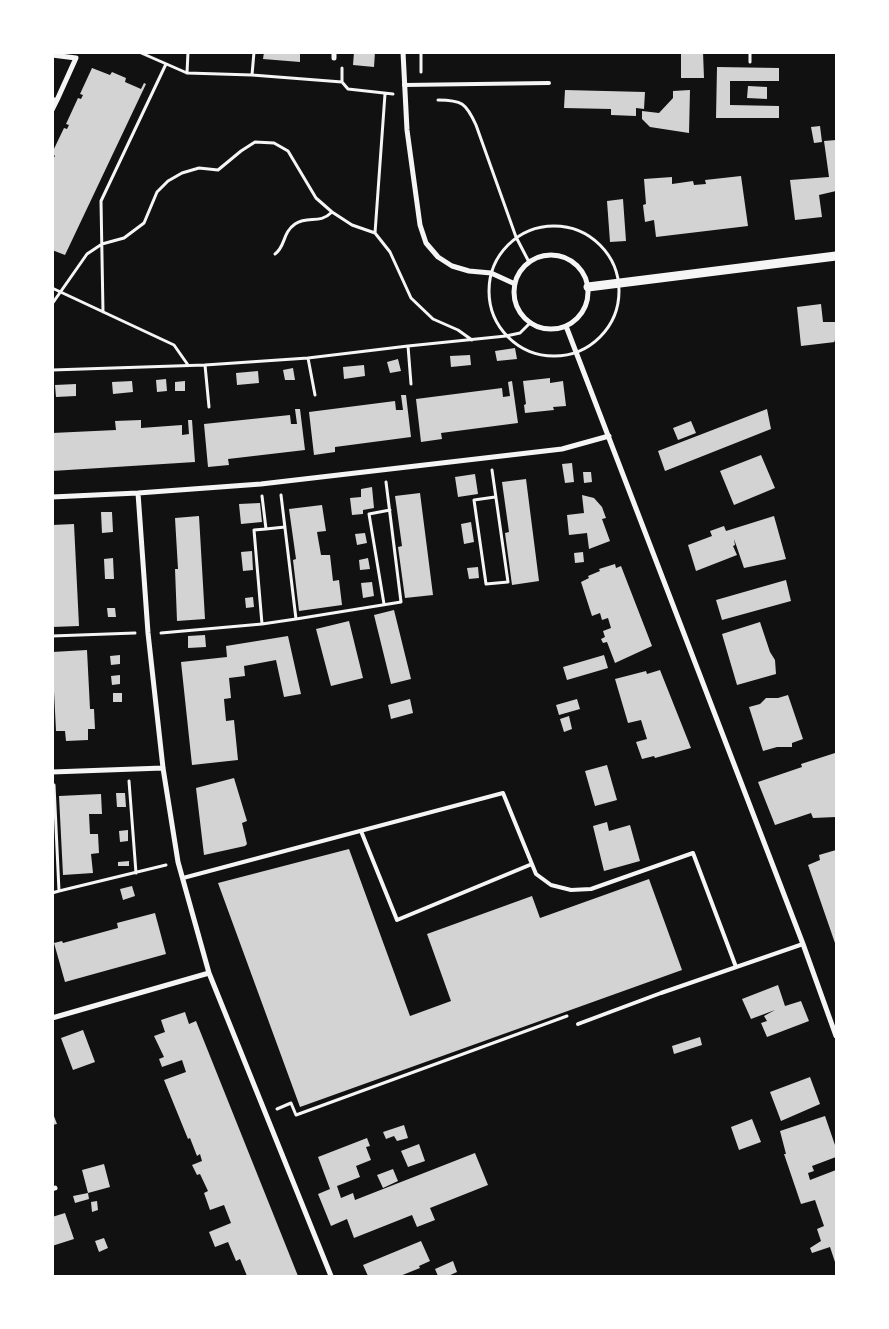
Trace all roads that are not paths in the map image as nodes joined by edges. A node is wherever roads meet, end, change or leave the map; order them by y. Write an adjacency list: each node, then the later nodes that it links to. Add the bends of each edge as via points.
1 (403, 52): 4 (street)
2 (52, 55): 5 (street, via 76,58)
3 (549, 83): 4 (lane)
4 (404, 85): 8 (street, via 420,225 426,243 438,257 452,266 491,273)
5 (55, 100): 6 (street)
6 (52, 110)
7 (836, 256): 9 (street)
8 (515, 284): 9 (street, via 529,262 544,256 560,256 573,262 582,272); 10 (street, via 518,309 531,322 553,329)
9 (588, 287): 10 (street, via 587,301 580,316)
10 (566, 326): 11 (street)
11 (609, 436): 12 (street, via 562,449 261,484); 19 (street)
12 (138, 493): 13 (street); 14 (street, via 148,633)
13 (52, 497)
14 (163, 768): 15 (street); 18 (street)
15 (53, 772)
16 (361, 831): 17 (lane, via 503,793); 17 (lane, via 396,920); 18 (lane)
17 (532, 864): 20 (lane, via 536,874 551,885 572,890 591,889 693,853)
18 (183, 878): 21 (street)
19 (804, 944): 20 (lane); 24 (street)
20 (736, 966): 23 (lane)
21 (209, 972): 22 (street); 25 (street)
22 (52, 1018)
23 (578, 1024)
24 (836, 1036)
25 (331, 1276)

